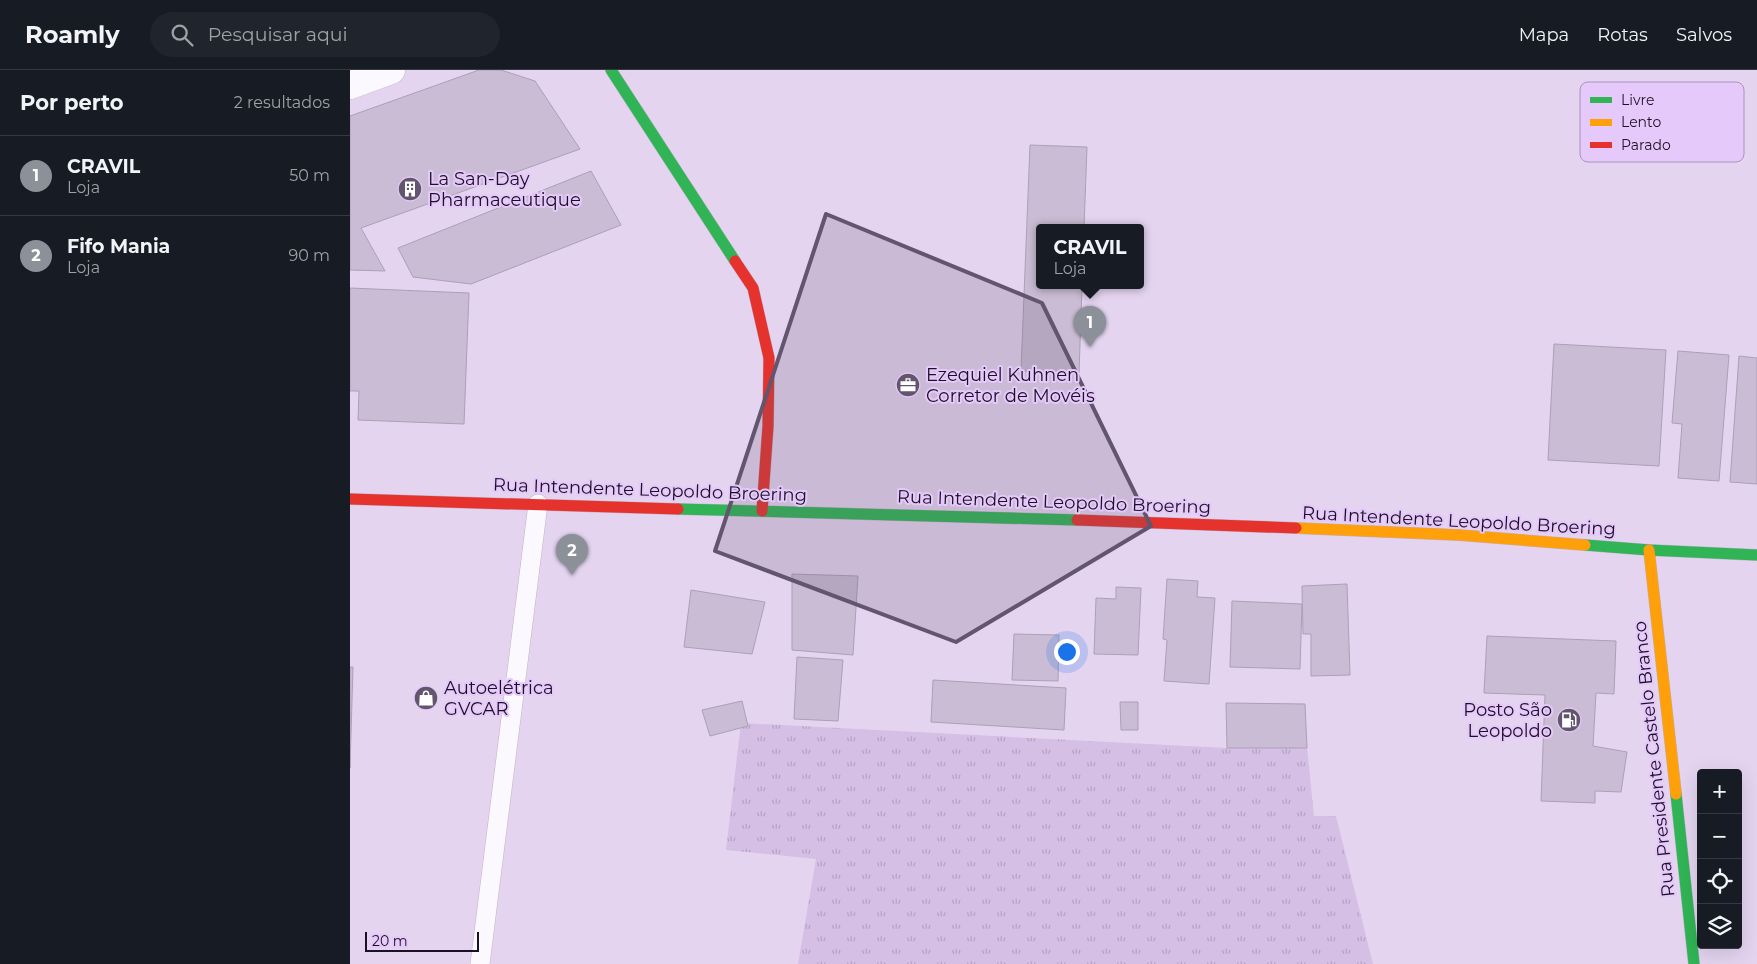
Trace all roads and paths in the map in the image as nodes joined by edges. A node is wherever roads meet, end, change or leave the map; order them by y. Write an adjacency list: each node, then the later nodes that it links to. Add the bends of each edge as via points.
1 (391, 70): 3 (street)
2 (611, 70): 6 (main road, via 753,288 769,358)
3 (350, 85)
4 (350, 498): 5 (main road, Rua Intendente Leopoldo Broering)
5 (538, 504): 6 (main road, Rua Intendente Leopoldo Broering); 9 (lane)
6 (762, 511): 7 (main road, Rua Intendente Leopoldo Broering, via 1109,520 1449,535)
7 (1649, 550): 8 (main road, Rua Intendente Leopoldo Broering); 10 (main road, Rua Presidente Castelo Branco)
8 (1757, 555)
9 (480, 964)
10 (1694, 964)

